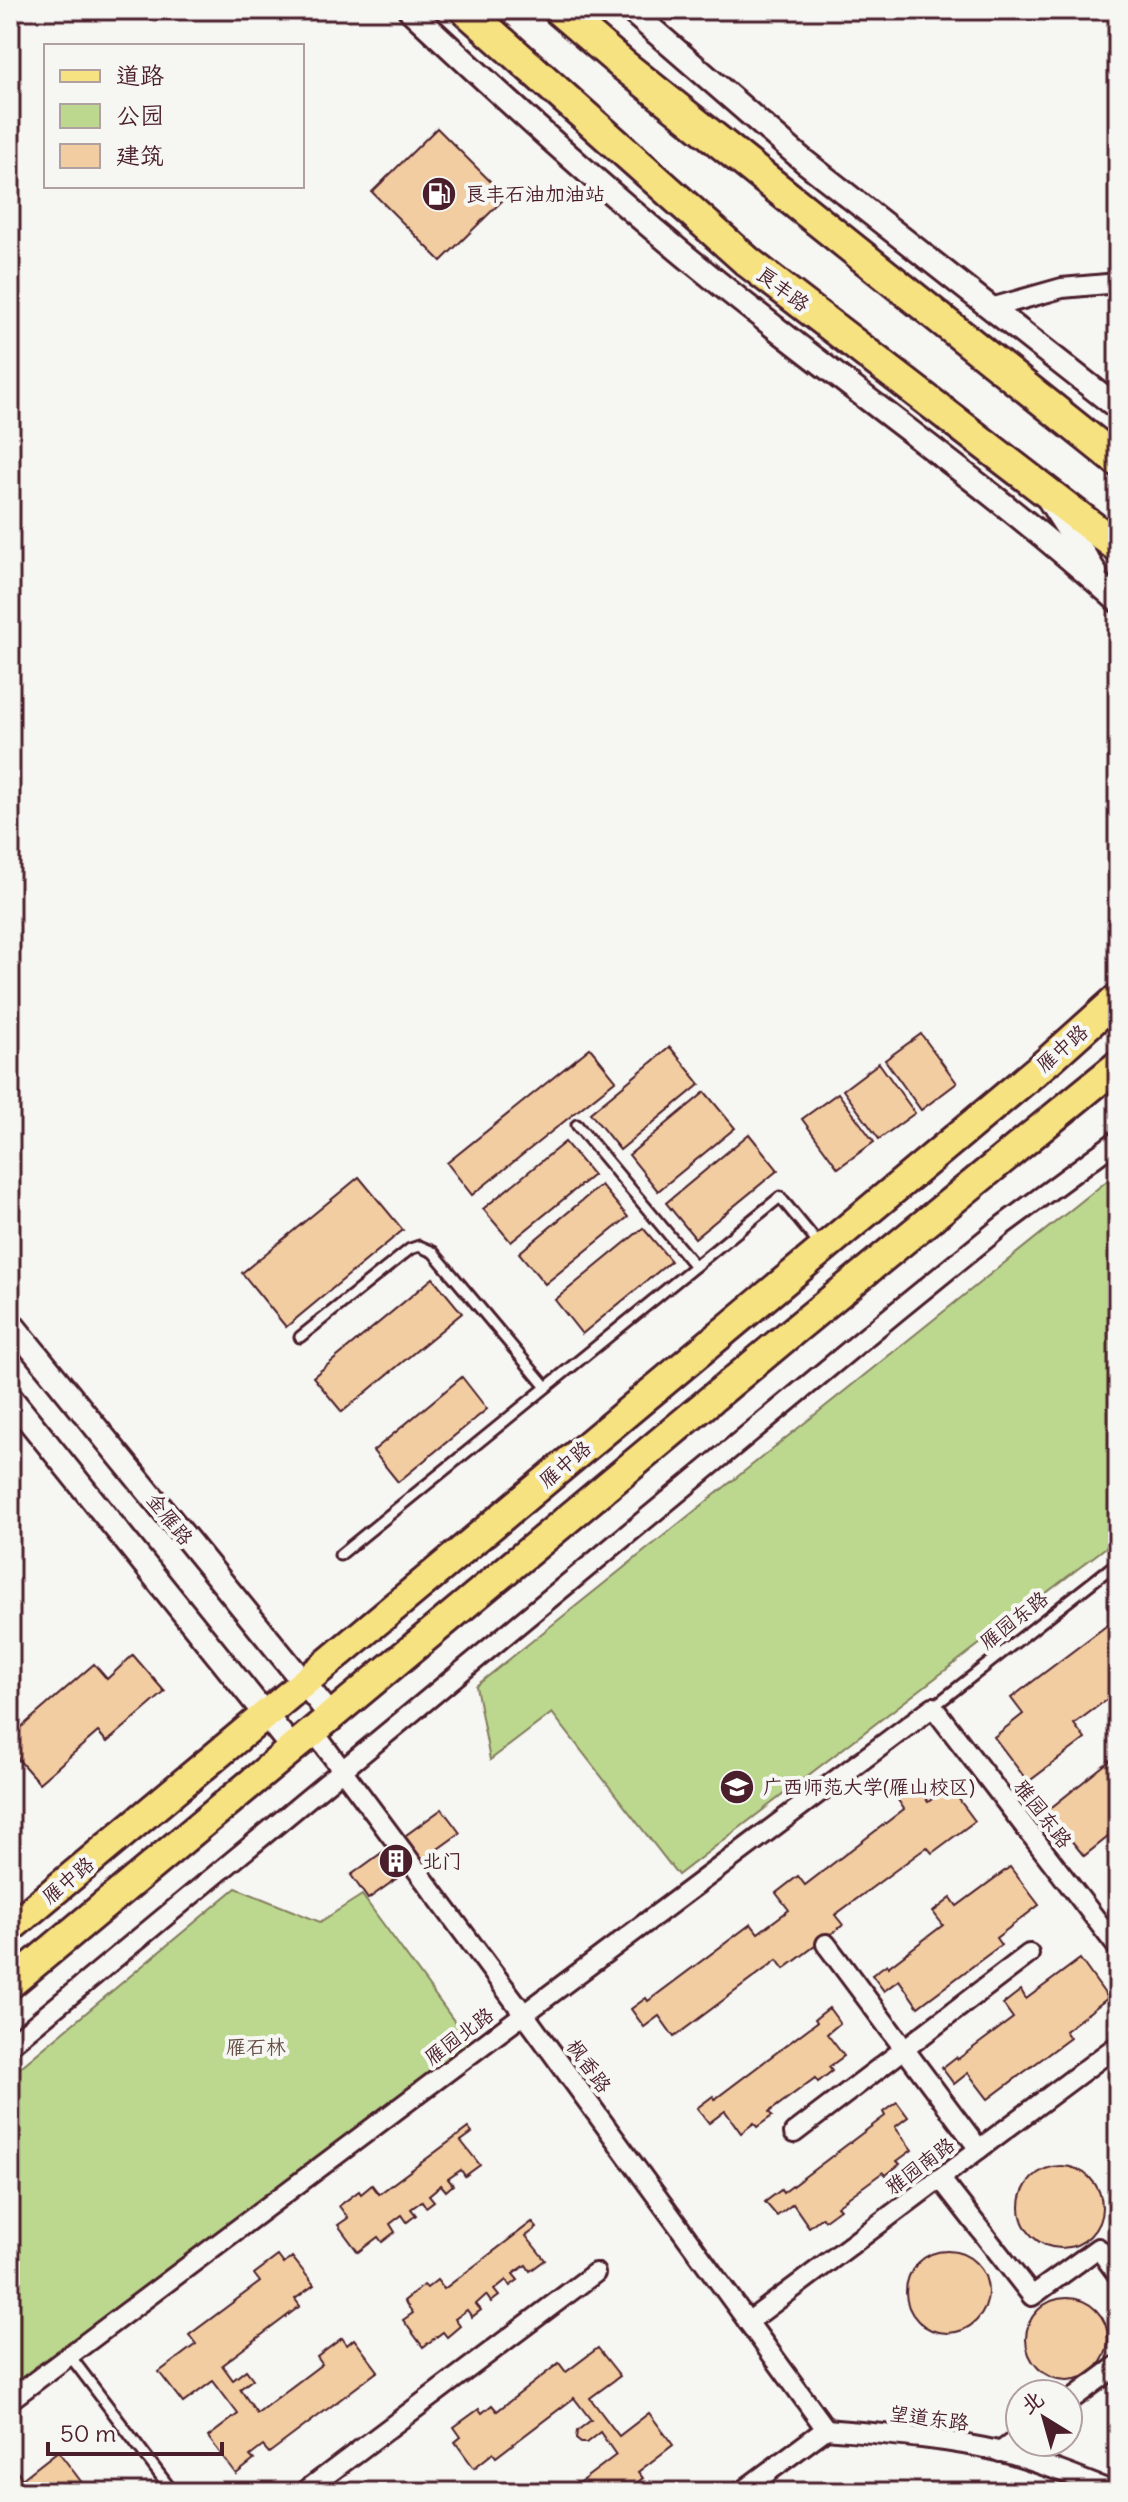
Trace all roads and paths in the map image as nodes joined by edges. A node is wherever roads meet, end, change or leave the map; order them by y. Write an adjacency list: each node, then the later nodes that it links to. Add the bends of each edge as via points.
1 (410, 10): 11 (street, via 703,270)
2 (466, 10): 9 (highway, 良丰路, via 748,262)
3 (559, 10): 8 (highway)
4 (630, 10): 6 (street, via 804,161)
5 (1118, 283): 6 (street, via 1062,288)
6 (991, 308): 7 (street)
7 (1118, 408)
8 (1118, 461)
9 (1040, 485): 10 (highway, 良丰路); 11 (street)
10 (1118, 547)
11 (1112, 596)
12 (1118, 998): 16 (main road, 雁中路)
13 (1118, 1065): 27 (main road)
14 (577, 1125): 17 (lane)
15 (1118, 1140): 28 (street, via 931,1283)
16 (823, 1250): 17 (lane, via 780,1197); 24 (main road, 雁中路)
17 (695, 1266): 20 (lane)
18 (10, 1322): 24 (street, 金雁路)
19 (300, 1337): 20 (lane, via 419,1246 433,1252)
20 (546, 1387): 22 (lane)
21 (10, 1397): 26 (street)
22 (340, 1555)
23 (1118, 1562): 25 (lane, 雁园东路)
24 (302, 1682): 26 (main road, 雁中路); 27 (street, 金雁路)
25 (933, 1707): 31 (street, 雅园东路); 34 (street, 雁园北路)
26 (265, 1713): 27 (street); 29 (main road, 雁中路)
27 (313, 1732): 28 (street, 枫香路); 33 (main road)
28 (342, 1771): 34 (street, 枫香路); 35 (street)
29 (10, 1928)
30 (826, 1944): 37 (street)
31 (1118, 1948)
32 (1029, 1954): 37 (street)
33 (10, 1984)
34 (524, 2014): 43 (street, 枫香路); 44 (street, 雁园北路)
35 (10, 2045)
36 (1118, 2045): 39 (street, 雅园南路)
37 (904, 2049): 38 (street); 39 (street)
38 (794, 2133)
39 (979, 2149): 40 (street, 雅园南路)
40 (940, 2178): 42 (street, via 1032,2296 1098,2248); 43 (street, 雅园南路)
41 (595, 2273): 52 (street)
42 (1118, 2275)
43 (748, 2322): 48 (street, 枫香路)
44 (70, 2356): 47 (street, 雁园北路); 51 (lane)
45 (1118, 2365): 46 (street)
46 (1084, 2390)
47 (10, 2400)
48 (826, 2429): 50 (street, 望道东路); 53 (street)
49 (1004, 2449): 50 (street)
50 (1000, 2452): 54 (street, 望道东路)
51 (173, 2492)
52 (304, 2492)
53 (741, 2492)
54 (1115, 2492)

